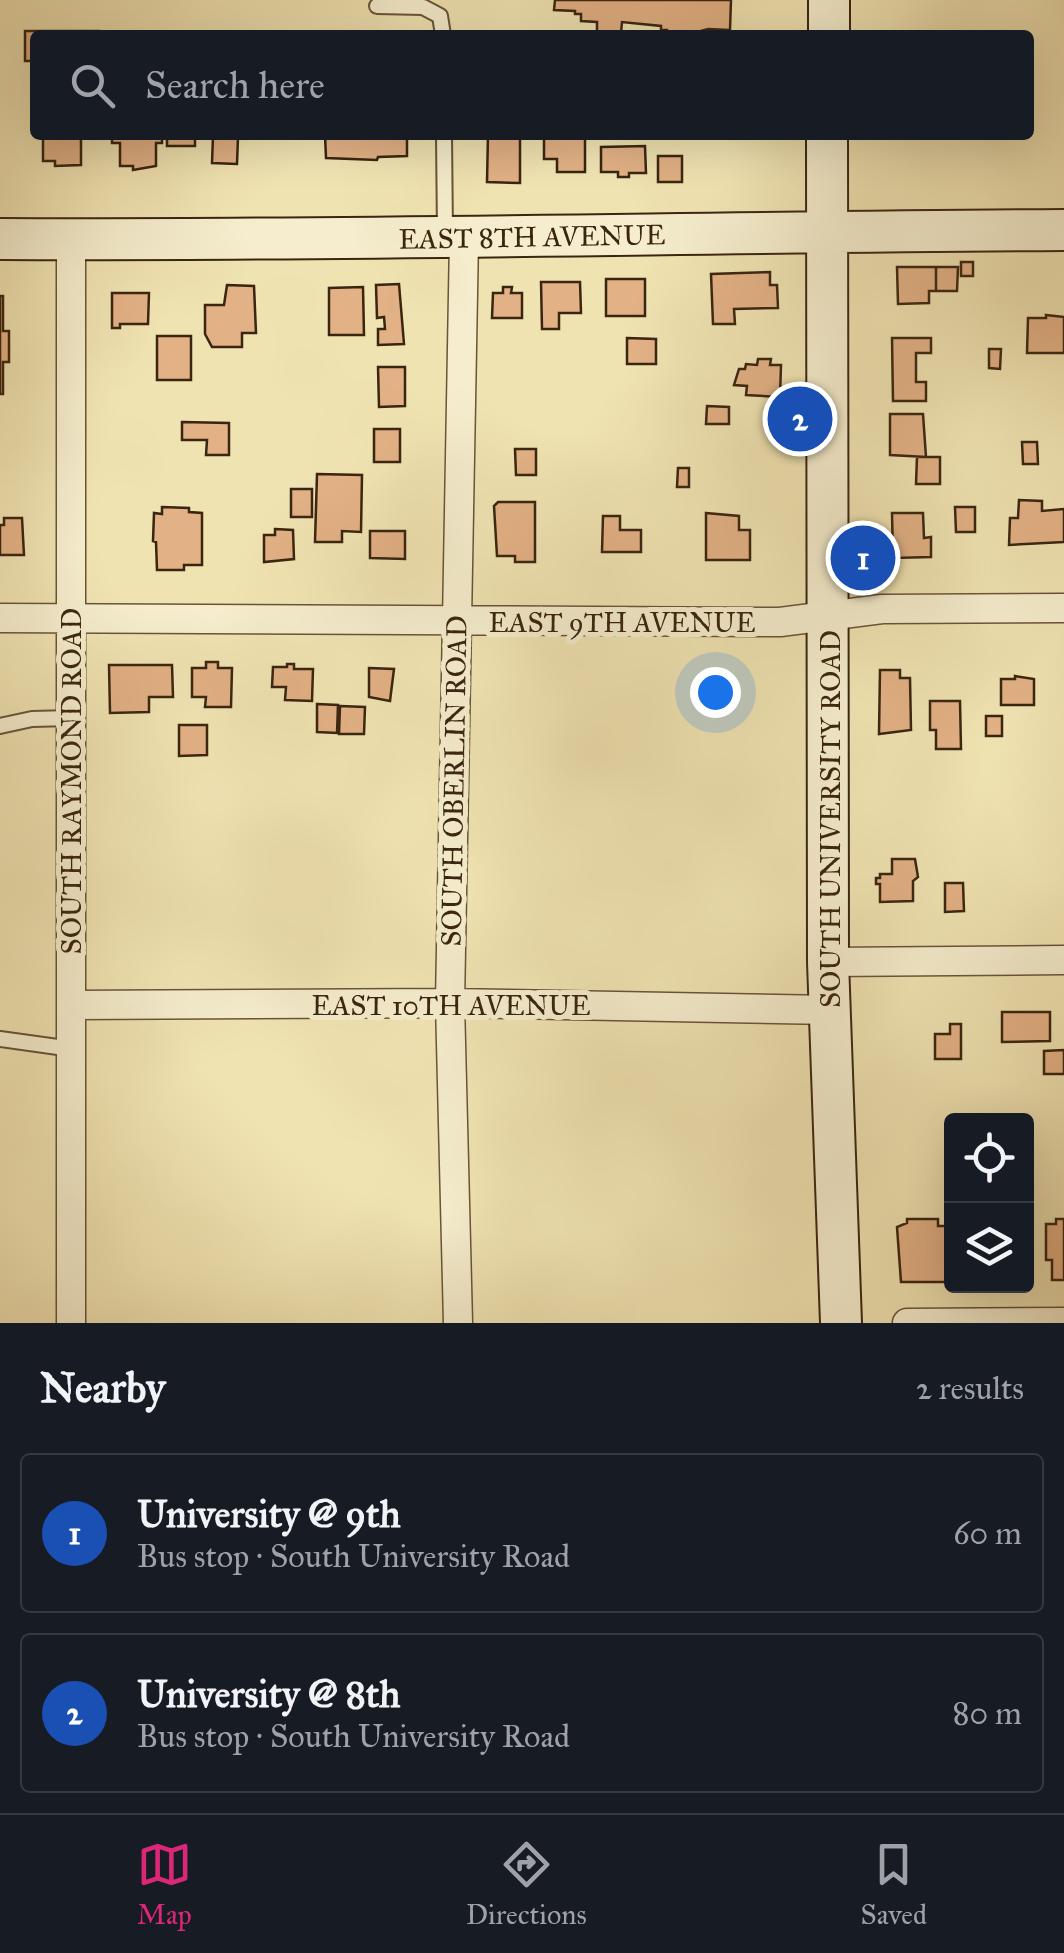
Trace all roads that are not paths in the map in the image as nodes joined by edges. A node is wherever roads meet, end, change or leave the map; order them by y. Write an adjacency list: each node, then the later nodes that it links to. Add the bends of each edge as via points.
1 (830, 0): 4 (main road)
2 (377, 6): 3 (lane, via 423,7 440,16)
3 (442, 30)
4 (829, 30)
5 (444, 140): 11 (lane)
6 (827, 140): 8 (main road, SOUTH UNIVERSITY ROAD)
7 (1064, 230): 8 (main road, EAST 8TH AVENUE)
8 (826, 232): 11 (main road, EAST 8TH AVENUE); 13 (main road, SOUTH UNIVERSITY ROAD)
9 (0, 239): 10 (main road, EAST 8TH AVENUE)
10 (70, 239): 11 (main road, EAST 8TH AVENUE); 15 (street, SOUTH RAYMOND ROAD)
11 (454, 239): 16 (street, SOUTH OBERLIN ROAD)
12 (1064, 608): 13 (street, EAST 9TH AVENUE)
13 (829, 615): 16 (street, EAST 9TH AVENUE, via 780,622); 20 (main road, SOUTH UNIVERSITY ROAD)
14 (0, 618): 15 (street, EAST 9TH AVENUE)
15 (70, 618): 16 (street, EAST 9TH AVENUE); 17 (street, SOUTH RAYMOND ROAD)
16 (457, 622): 21 (street, SOUTH OBERLIN ROAD)
17 (71, 718): 18 (lane); 22 (street, SOUTH RAYMOND ROAD)
18 (0, 726)
19 (1064, 960): 20 (street)
20 (828, 962): 23 (main road, SOUTH UNIVERSITY ROAD)
21 (450, 1003): 22 (street, EAST 10TH AVENUE); 23 (street, EAST 10TH AVENUE); 28 (street, SOUTH OBERLIN ROAD)
22 (72, 1005): 25 (street, SOUTH RAYMOND ROAD)
23 (830, 1010): 29 (main road, SOUTH UNIVERSITY ROAD)
24 (0, 1039): 25 (lane)
25 (72, 1049): 27 (street, SOUTH RAYMOND ROAD)
26 (1064, 1322): 30 (street)
27 (71, 1323)
28 (458, 1323)
29 (841, 1323)
30 (907, 1323)

